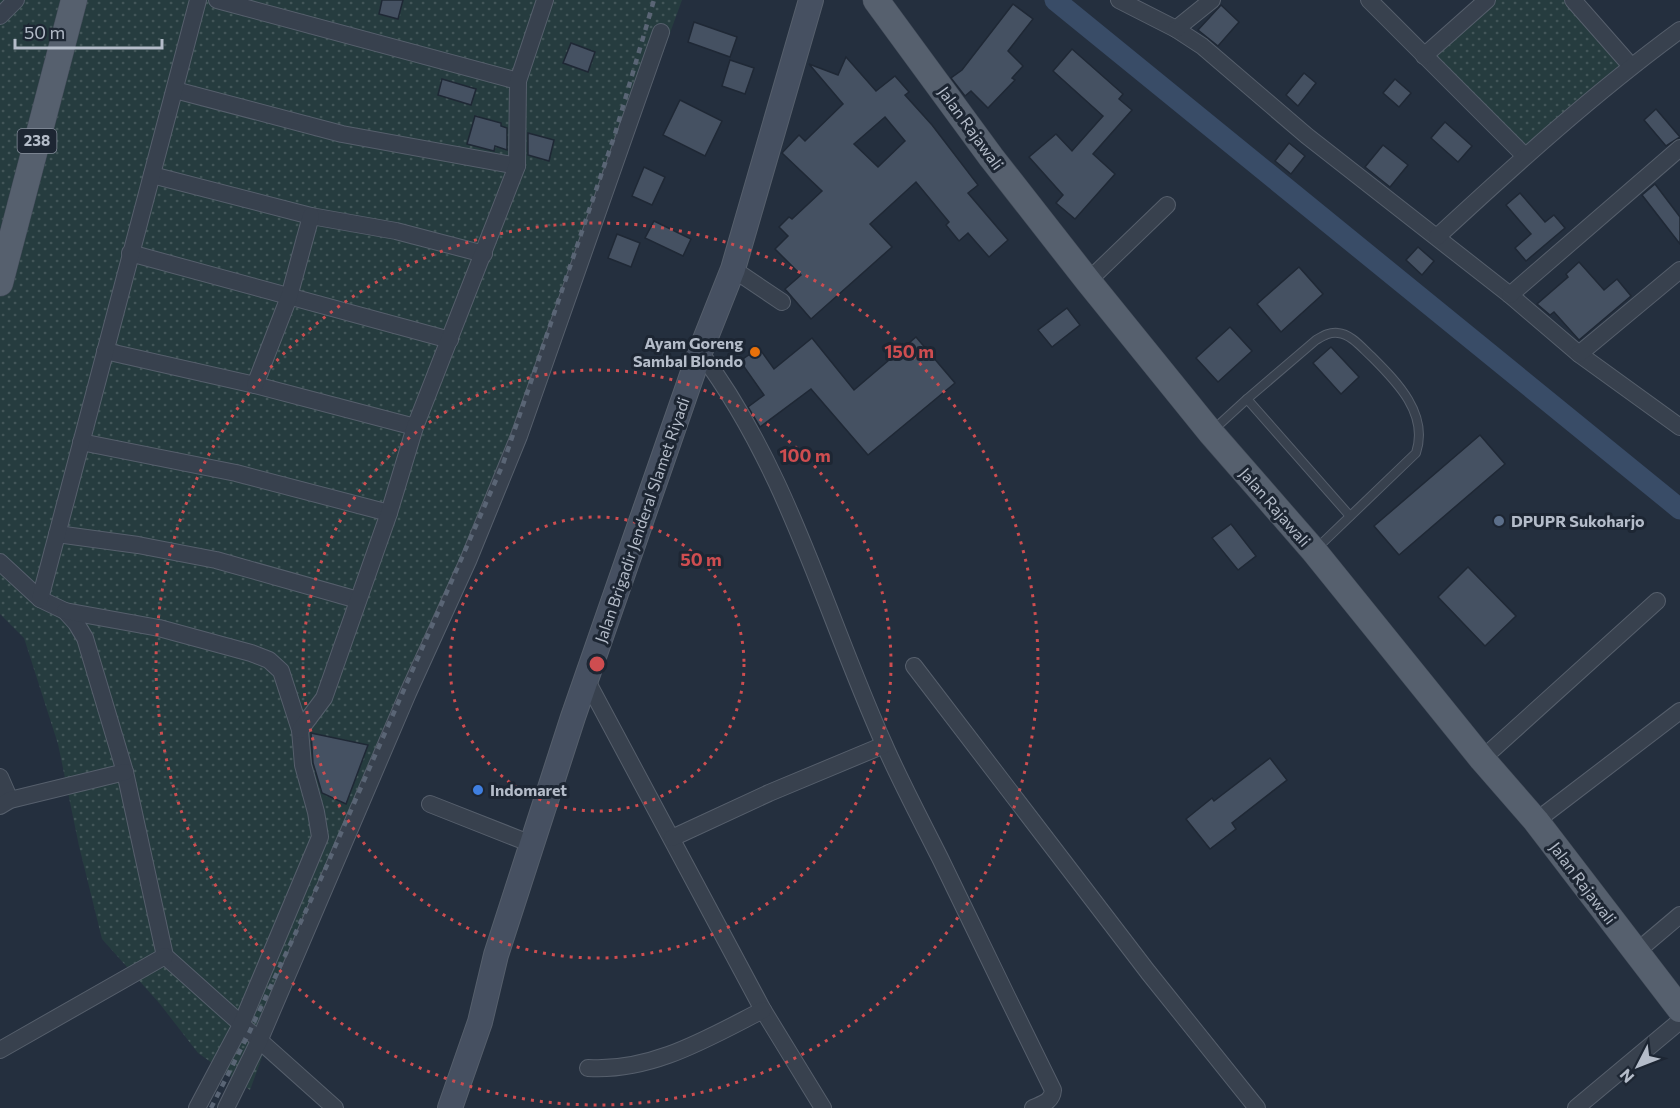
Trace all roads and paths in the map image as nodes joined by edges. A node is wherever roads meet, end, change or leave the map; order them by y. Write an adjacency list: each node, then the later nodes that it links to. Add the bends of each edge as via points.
1 (16, 0): 13 (street)
2 (74, 0): 33 (main road, 238)
3 (198, 0): 20 (street)
4 (217, 0): 19 (street)
5 (545, 0): 19 (street)
6 (811, 0): 30 (main road, Jalan Brigadir Jenderal Slamet Riyadi)
7 (876, 0): 32 (main road, Jalan Rajawali)
8 (1119, 0): 14 (street)
9 (1212, 0): 14 (street)
10 (1369, 0): 17 (street)
11 (1573, 0): 18 (street)
12 (1482, 2): 17 (street)
13 (0, 16)
14 (1176, 29): 27 (street)
15 (1680, 30): 18 (street)
16 (661, 32): 76 (street, via 519,436)
17 (1424, 56): 22 (street)
18 (1631, 66): 22 (street)
19 (518, 81): 23 (street)
20 (175, 90): 23 (street, via 342,134); 24 (street)
21 (1680, 148): 34 (street)
22 (1525, 156): 27 (street)
23 (517, 166): 29 (street)
24 (152, 175): 26 (street); 28 (street)
25 (1167, 206): 32 (street)
26 (311, 216): 29 (street, via 396,231); 35 (street)
27 (1437, 237): 34 (street)
28 (130, 253): 35 (street); 38 (street)
29 (484, 254): 37 (street)
30 (733, 269): 36 (street); 39 (main road, Jalan Brigadir Jenderal Slamet Riyadi)
31 (1680, 270): 40 (street)
32 (1088, 281): 45 (main road, Jalan Rajawali)
33 (0, 283)
34 (1510, 295): 40 (street)
35 (289, 297): 37 (street); 41 (street)
36 (782, 302)
37 (450, 340): 43 (street)
38 (105, 351): 41 (street); 46 (street)
39 (700, 352): 57 (main road, Jalan Brigadir Jenderal Slamet Riyadi); 60 (street, via 748,428 798,528)
40 (1579, 354): 44 (street)
41 (255, 385): 43 (street)
42 (1247, 399): 45 (lane); 48 (lane); 48 (lane, via 1328,334 1339,333 1357,343 1399,385 1420,428 1416,453)
43 (415, 427): 47 (street)
44 (1680, 428)
45 (1211, 433): 50 (main road, Jalan Rajawali)
46 (81, 442): 47 (street, via 236,473); 49 (street)
47 (389, 513): 53 (street)
48 (1350, 516): 50 (lane)
49 (57, 534): 52 (street); 53 (street, via 216,560)
50 (1314, 551): 61 (main road, Jalan Rajawali)
51 (0, 562): 52 (street)
52 (40, 599): 55 (street)
53 (358, 600): 59 (street, via 324,698)
54 (1657, 601): 61 (street)
55 (65, 611): 59 (street, via 159,628 261,656 280,671); 62 (street, via 86,638)
56 (914, 666): 85 (street)
57 (587, 681): 67 (street); 68 (main road, Jalan Brigadir Jenderal Slamet Riyadi)
58 (1680, 711): 66 (street)
59 (300, 730): 75 (street, via 303,765 320,837)
60 (884, 745): 67 (street); 84 (street, via 1053,1090 1050,1100)
61 (1482, 759): 66 (main road, Jalan Rajawali)
62 (124, 772): 64 (street); 71 (street)
63 (0, 777): 64 (street)
64 (5, 803)
65 (430, 804): 68 (street)
66 (1536, 821): 70 (main road, Jalan Rajawali)
67 (672, 838): 73 (street)
68 (534, 844): 82 (main road, Jalan Brigadir Jenderal Slamet Riyadi)
69 (1680, 915): 70 (street)
70 (1635, 953): 72 (main road, Jalan Rajawali)
71 (165, 956): 75 (street); 77 (street)
72 (1680, 1009)
73 (763, 1010): 78 (street, via 669,1055 611,1069); 83 (street)
74 (1680, 1021): 86 (street)
75 (241, 1025): 76 (street); 79 (street)
76 (260, 1039): 80 (street); 81 (street)
77 (0, 1050)
78 (588, 1068)
79 (196, 1108)
80 (226, 1108)
81 (335, 1108)
82 (450, 1108)
83 (823, 1108)
84 (1033, 1108)
85 (1257, 1108)
86 (1576, 1108)

